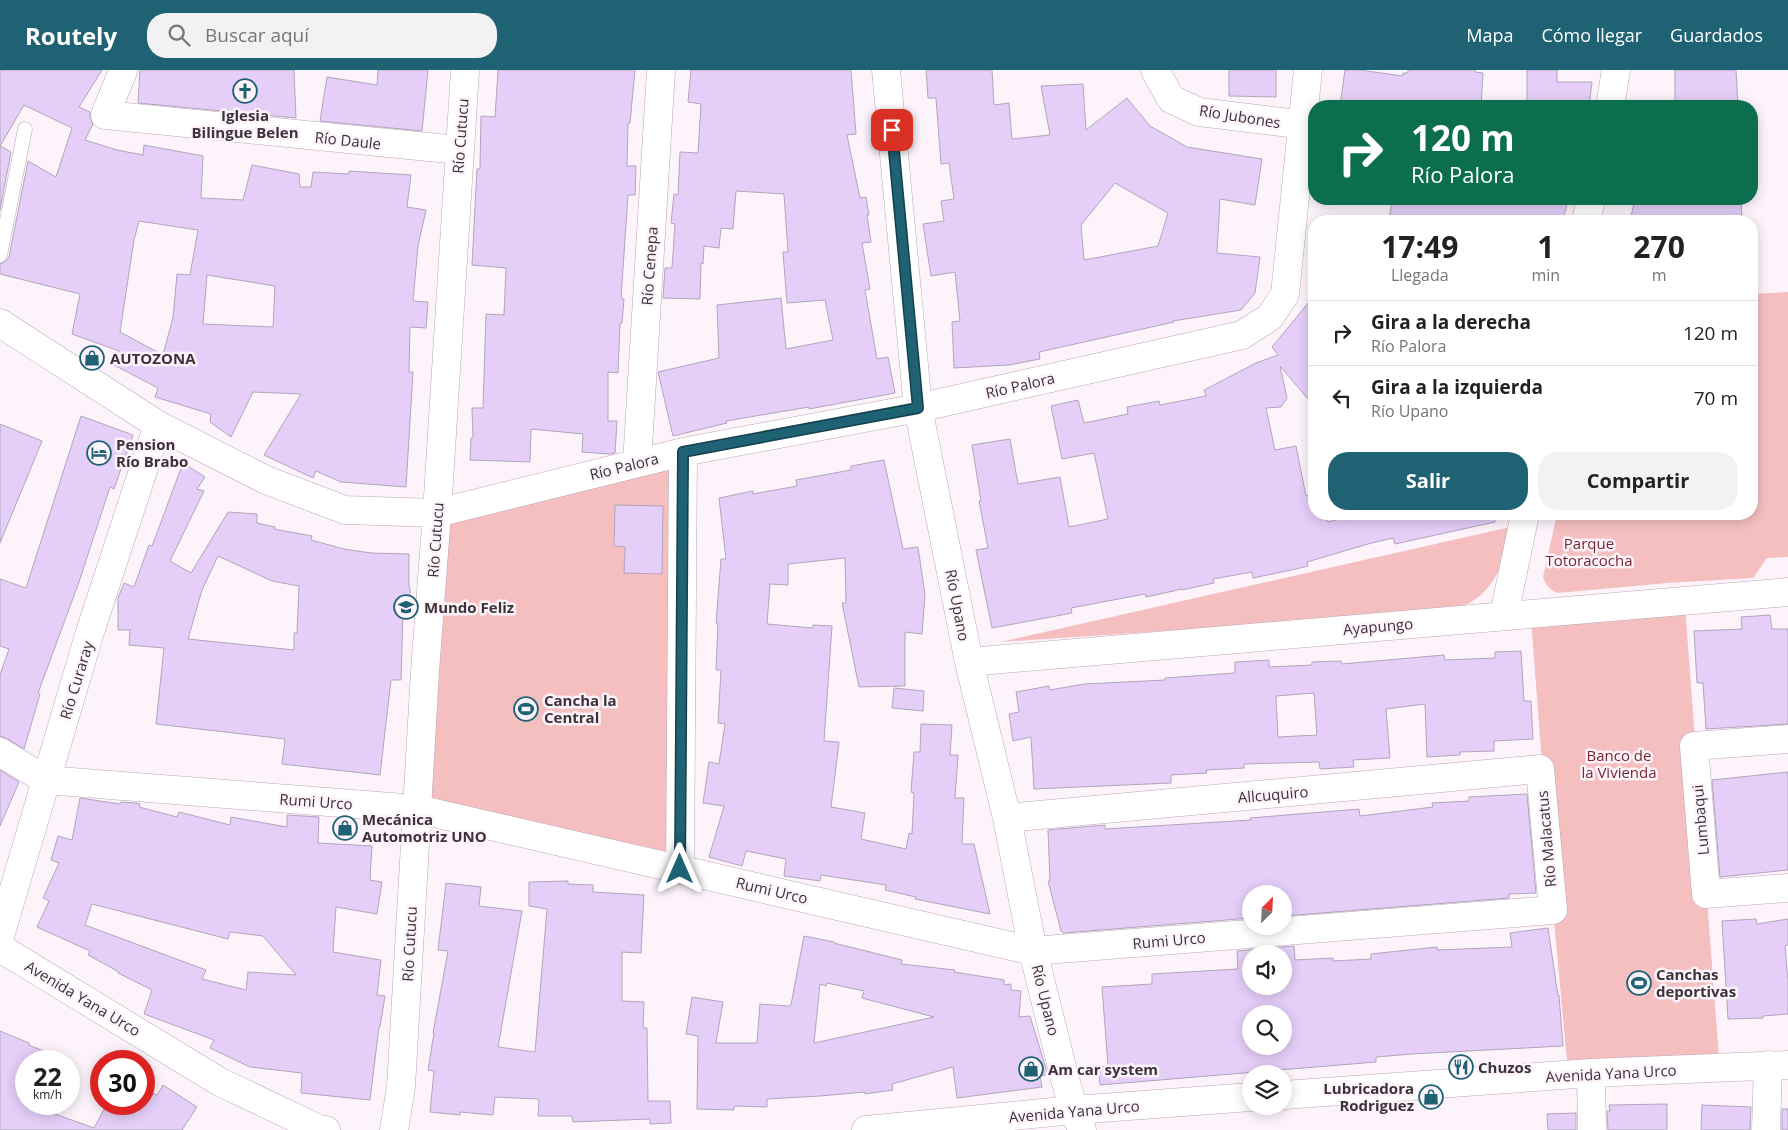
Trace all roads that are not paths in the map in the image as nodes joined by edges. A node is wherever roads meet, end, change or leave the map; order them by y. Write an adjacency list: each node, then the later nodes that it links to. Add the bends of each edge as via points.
1 (465, 70): 11 (street, Río Cutucu)
2 (661, 70): 17 (street, Río Cenepa)
3 (886, 70): 14 (street, Río Upano)
4 (1154, 70): 9 (street, Río Jubones, via 1171,98 1199,112)
5 (1308, 70): 9 (street, Río Palora)
6 (1616, 70): 8 (street)
7 (123, 71): 11 (street, Río Daule, via 105,115)
8 (1611, 100)
9 (1308, 126): 14 (street, Río Palora, via 1284,294 1270,317 1242,335)
10 (25, 129): 12 (lane)
11 (459, 150): 18 (street, Río Cutucu)
12 (0, 255)
13 (0, 323): 15 (street, Río Palora)
14 (918, 408): 16 (street, Río Palora); 22 (street, Río Upano)
15 (158, 425): 18 (street, Río Palora, via 266,480 345,510); 26 (street, Río Curaray, via 90,632)
16 (683, 452): 17 (street, Río Palora); 29 (street)
17 (637, 463): 18 (street, Río Palora)
18 (437, 513): 27 (street, Río Cutucu)
19 (1524, 520): 21 (street)
20 (1788, 592): 21 (street, Ayapungo)
21 (1504, 616): 22 (street, Ayapungo)
22 (969, 662): 28 (street, Río Upano)
23 (1788, 739): 30 (street, Lumbaqui, via 1694,746 1706,894)
24 (0, 752): 26 (street, Rumi Urco)
25 (1540, 769): 28 (street, Allcuquiro); 31 (street, Río Malacatus)
26 (46, 780): 27 (street, Rumi Urco); 32 (street, Río Curaray)
27 (417, 808): 29 (street, Rumi Urco); 41 (street, Río Cutucu, via 401,1087)
28 (1007, 818): 34 (street, Río Upano)
29 (680, 869): 34 (street, Rumi Urco)
30 (1788, 888)
31 (1553, 910): 34 (street, Rumi Urco)
32 (0, 936)
33 (0, 948): 40 (street, Avenida Yana Urco, via 220,1082)
34 (1033, 951): 39 (street, Río Upano)
35 (1778, 1065): 36 (street, Avenida Yana Urco); 44 (street)
36 (1591, 1073): 37 (street, Avenida Yana Urco); 43 (street)
37 (1292, 1094)
38 (1242, 1098): 39 (street, Avenida Yana Urco)
39 (1078, 1120): 42 (street, Avenida Yana Urco)
40 (326, 1130)
41 (394, 1130)
42 (866, 1130)
43 (1592, 1130)
44 (1766, 1130)

